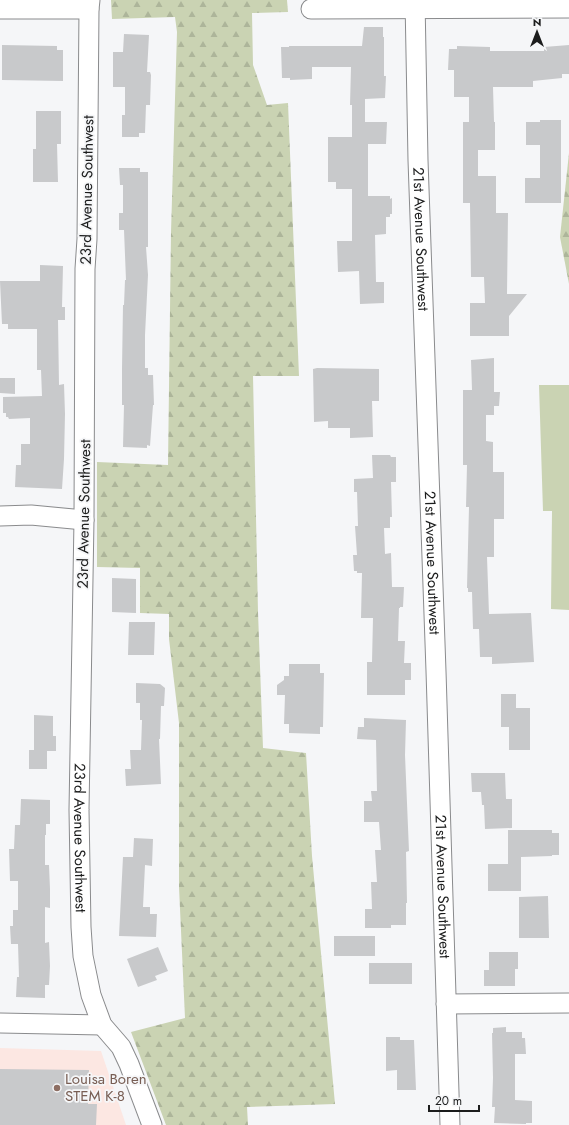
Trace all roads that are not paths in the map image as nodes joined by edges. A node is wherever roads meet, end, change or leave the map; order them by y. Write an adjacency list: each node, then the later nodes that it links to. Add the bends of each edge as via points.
1 (415, 4): 3 (street); 5 (street); 9 (street, 21st Avenue Southwest)
2 (89, 5): 4 (street); 7 (street, 23rd Avenue Southwest)
3 (569, 8)
4 (0, 9)
5 (311, 9)
6 (0, 516): 7 (street, via 31,515)
7 (84, 520): 11 (street, 23rd Avenue Southwest, via 81,927 86,976)
8 (569, 1003): 9 (street)
9 (446, 1004): 13 (street, 21st Avenue Southwest)
10 (0, 1023): 11 (street)
11 (102, 1024): 12 (street, 23rd Avenue Southwest, via 124,1053)
12 (152, 1125)
13 (450, 1125)

